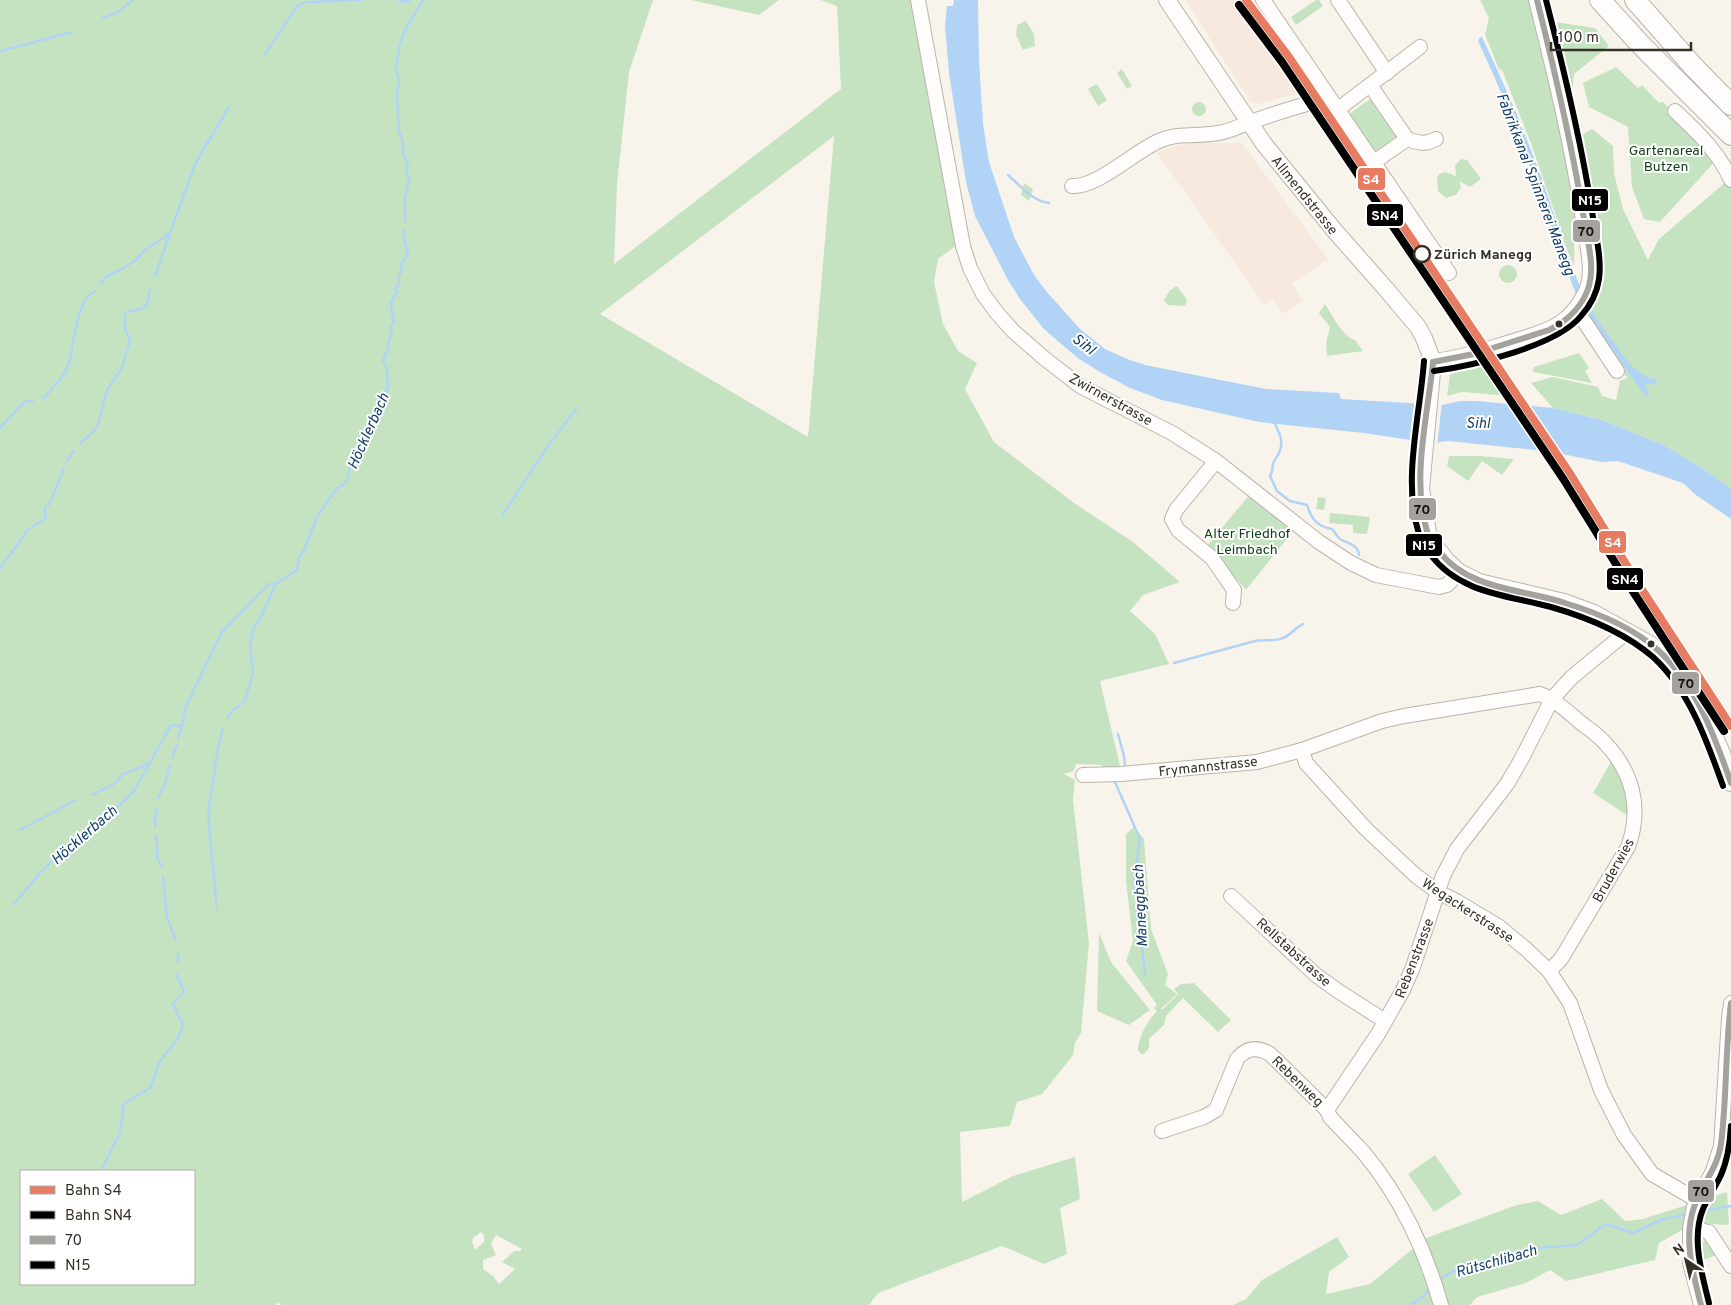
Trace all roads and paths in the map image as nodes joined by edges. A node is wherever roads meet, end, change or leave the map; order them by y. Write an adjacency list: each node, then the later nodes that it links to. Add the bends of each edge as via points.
1 (918, 0): 26 (street, Zwirnerstrasse, via 963,246 983,294 1013,331 1080,386 1172,433)
2 (1167, 0): 15 (main road, Allmendstrasse)
3 (1263, 0): 11 (street)
4 (1338, 0): 9 (street)
5 (1536, 0): 23 (main road, via 1579,181 1590,261 1590,284)
6 (1600, 0): 16 (highway, via 1673,80)
7 (1635, 0): 12 (highway)
8 (1420, 47): 9 (street)
9 (1387, 72): 10 (street)
10 (1370, 86): 13 (street); 17 (street)
11 (1329, 98): 13 (street); 15 (street)
12 (1731, 105)
13 (1338, 110): 19 (street)
14 (1675, 111): 20 (street, via 1713,149)
15 (1248, 123): 21 (street, via 1222,133 1166,138 1096,180); 24 (main road, Allmendstrasse, via 1418,328)
16 (1731, 135)
17 (1408, 139): 18 (street, via 1422,144); 19 (street)
18 (1436, 139)
19 (1374, 162): 22 (street)
20 (1731, 180)
21 (1072, 186)
22 (1449, 273)
23 (1581, 302): 24 (main road, via 1560,325 1546,331 1472,354); 25 (street)
24 (1433, 362): 27 (main road, Allmendstrasse, via 1421,488 1428,533 1446,561)
25 (1617, 371)
26 (1216, 461): 27 (street, Zwirnerstrasse, via 1319,542 1366,571 1439,587 1447,585); 28 (street, via 1172,519 1178,530 1212,558 1234,590)
27 (1459, 572): 29 (main road, via 1479,582 1564,602)
28 (1233, 603)
29 (1628, 631): 30 (street, via 1572,677); 33 (main road, via 1650,644 1674,667 1708,722)
30 (1552, 699): 31 (street, Frymannstrasse, via 1540,694 1404,716); 34 (street, Rebenstrasse, via 1507,784 1457,849); 36 (street, Bruderwies, via 1605,742 1618,759 1634,797 1636,817 1628,847 1561,959)
31 (1302, 750): 32 (street, Frymannstrasse, via 1251,763); 34 (street, Wegackerstrasse, via 1306,763 1366,829)
32 (1083, 775)
33 (1731, 783)
34 (1438, 892): 36 (street, Wegackerstrasse, via 1498,926); 38 (street, Rebenstrasse, via 1413,967)
35 (1231, 896): 38 (street, Rellstabstrasse, via 1316,975)
36 (1549, 972): 41 (street, Wegackerstrasse, via 1570,1003 1601,1090 1624,1135 1652,1174)
37 (1731, 1003): 41 (street, via 1721,1146)
38 (1385, 1021): 39 (street, Rebenstrasse)
39 (1327, 1110): 40 (street, Rebenweg, via 1270,1054 1255,1048 1237,1059 1216,1110); 43 (street, via 1365,1154 1409,1222)
40 (1162, 1132)
41 (1693, 1214): 42 (street, Wegackerstrasse); 44 (street, via 1690,1263)
42 (1731, 1266)
43 (1442, 1305)
44 (1700, 1305)

